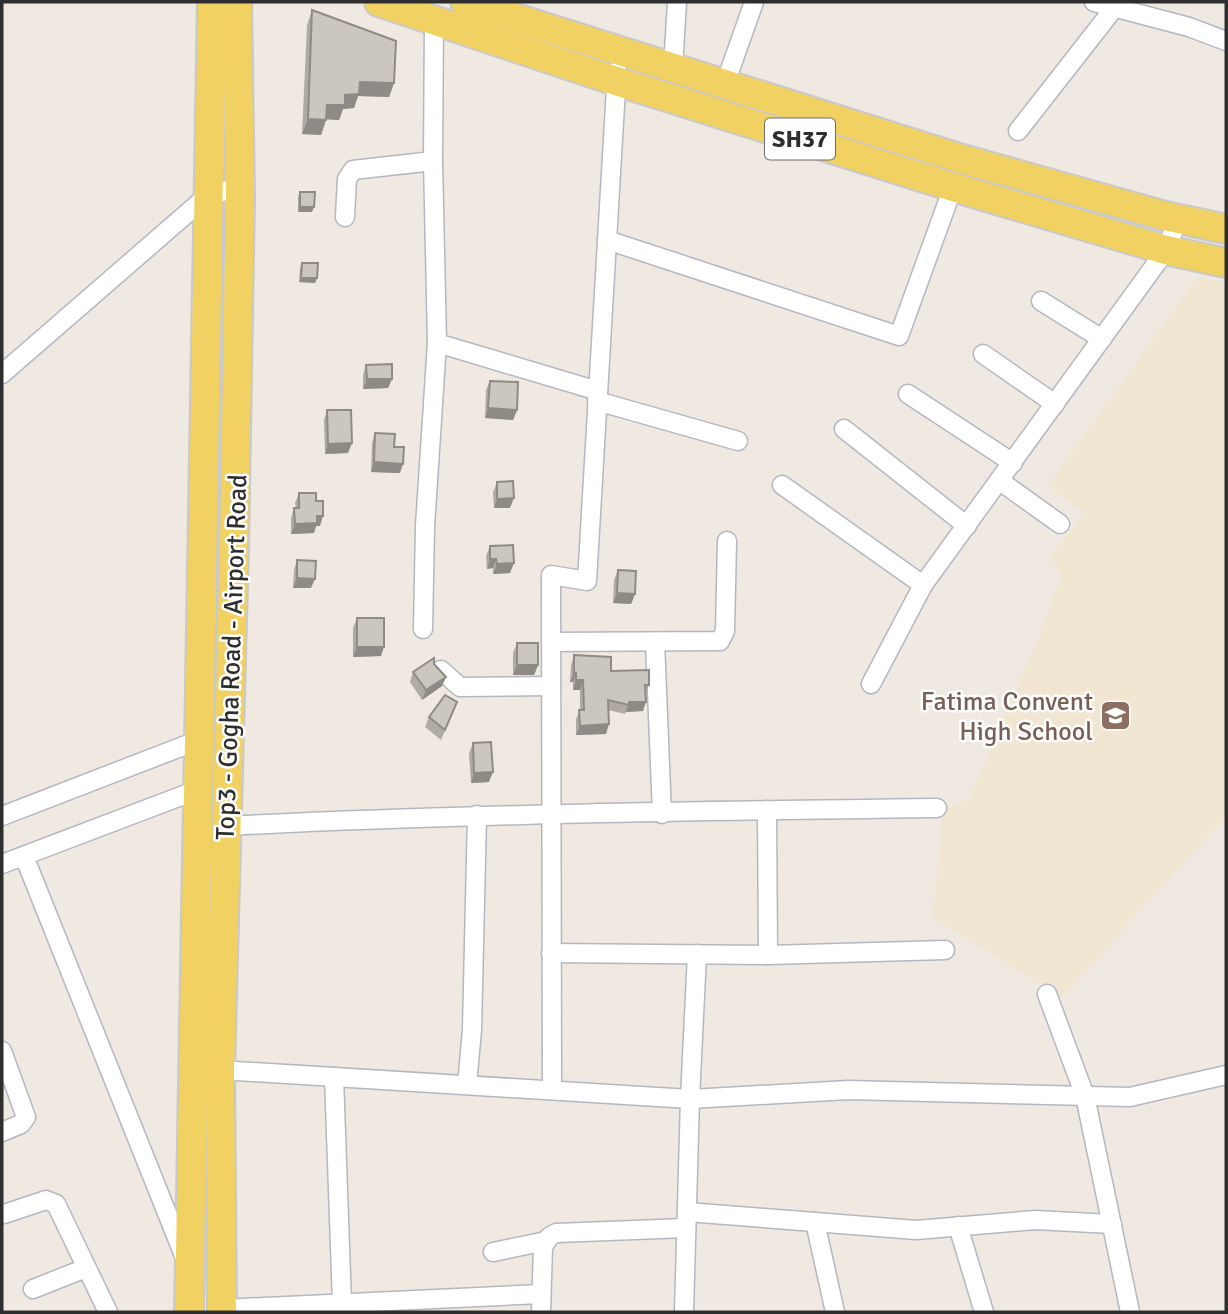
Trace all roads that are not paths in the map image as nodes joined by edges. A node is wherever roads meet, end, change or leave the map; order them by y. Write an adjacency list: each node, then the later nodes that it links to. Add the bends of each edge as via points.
1 (212, 2): 18 (main road, Top3 - Gogha Road - Airport Road)
2 (237, 2): 16 (main road, Top3 - Gogha Road - Airport Road)
3 (379, 2): 8 (main road, SH37)
4 (465, 2): 10 (main road, SH37)
5 (677, 2): 11 (street)
6 (754, 2): 13 (street)
7 (1107, 4): 9 (street); 14 (street)
8 (444, 15): 12 (main road, SH37); 15 (street)
9 (1226, 41)
10 (618, 50): 11 (main road, SH37); 12 (street)
11 (673, 68): 13 (main road, SH37)
12 (616, 81): 17 (main road, SH37); 22 (street)
13 (724, 84): 20 (main road, SH37, via 962,159)
14 (1018, 131)
15 (433, 161): 19 (street, via 353,170); 27 (street)
16 (239, 187): 18 (street); 56 (main road, Top3 - Gogha Road - Airport Road)
17 (953, 187): 22 (street, via 899,336); 23 (main road, SH37)
18 (207, 196): 29 (street); 48 (main road, Top3 - Gogha Road - Airport Road)
19 (345, 217)
20 (1178, 219): 21 (main road, SH37); 23 (street)
21 (1225, 223)
22 (607, 240): 31 (street)
23 (1166, 250): 24 (main road, SH37); 26 (street)
24 (1226, 262)
25 (1041, 301): 26 (street)
26 (1102, 339): 32 (street)
27 (437, 343): 31 (street); 42 (street)
28 (983, 354): 32 (street)
29 (2, 374)
30 (908, 394): 35 (street)
31 (598, 396): 34 (street); 43 (street, via 587,581 551,575)
32 (1055, 404): 35 (street)
33 (844, 429): 39 (street)
34 (738, 441)
35 (1013, 463): 36 (street)
36 (1000, 481): 38 (street); 39 (street)
37 (782, 485): 41 (street)
38 (1060, 524)
39 (967, 526): 41 (street)
40 (727, 541): 44 (street, via 723,637 715,642)
41 (923, 585): 46 (street)
42 (423, 629)
43 (551, 642): 44 (street); 47 (street)
44 (655, 642): 53 (street)
45 (441, 670): 47 (street, via 460,687)
46 (872, 684)
47 (551, 686): 52 (street)
48 (199, 740): 49 (main road, Top3 - Gogha Road - Airport Road); 54 (street)
49 (197, 790): 57 (street); 80 (main road, Top3 - Gogha Road - Airport Road)
50 (936, 808): 51 (street)
51 (767, 810): 53 (street); 62 (street)
52 (551, 813): 53 (street); 55 (street); 60 (street)
53 (662, 814)
54 (2, 816)
55 (477, 816): 56 (street); 68 (street)
56 (226, 827): 65 (main road, Top3 - Gogha Road - Airport Road)
57 (24, 856): 58 (street); 80 (street)
58 (2, 864)
59 (944, 950): 62 (street)
60 (551, 953): 61 (street); 69 (street)
61 (697, 954): 62 (street); 71 (street)
62 (768, 955)
63 (1047, 994): 70 (street)
64 (2, 1051): 72 (street, via 26,1117)
65 (220, 1070): 67 (street); 85 (main road, Top3 - Gogha Road - Airport Road)
66 (1226, 1075): 70 (street, via 1130,1097)
67 (334, 1077): 68 (street); 84 (street)
68 (467, 1085): 69 (street)
69 (552, 1090): 71 (street)
70 (1085, 1096): 71 (street, via 848,1090); 76 (street)
71 (690, 1099): 74 (street)
72 (2, 1132)
73 (4, 1214): 81 (street, via 46,1199 56,1204)
74 (687, 1220): 75 (street); 78 (street, via 556,1233); 89 (street)
75 (815, 1222): 77 (street, via 916,1230); 90 (street)
76 (1111, 1224): 77 (street, via 1035,1220); 92 (street)
77 (958, 1226): 91 (street)
78 (545, 1241): 79 (street); 83 (street)
79 (493, 1252)
80 (189, 1267): 87 (main road, Top3 - Gogha Road - Airport Road)
81 (86, 1268): 82 (street); 86 (street)
82 (33, 1289)
83 (541, 1294): 84 (street); 88 (street)
84 (342, 1303): 85 (street)
85 (222, 1311)
86 (108, 1312)
87 (189, 1312)
88 (541, 1312)
89 (684, 1312)
90 (835, 1312)
91 (984, 1312)
92 (1130, 1312)

